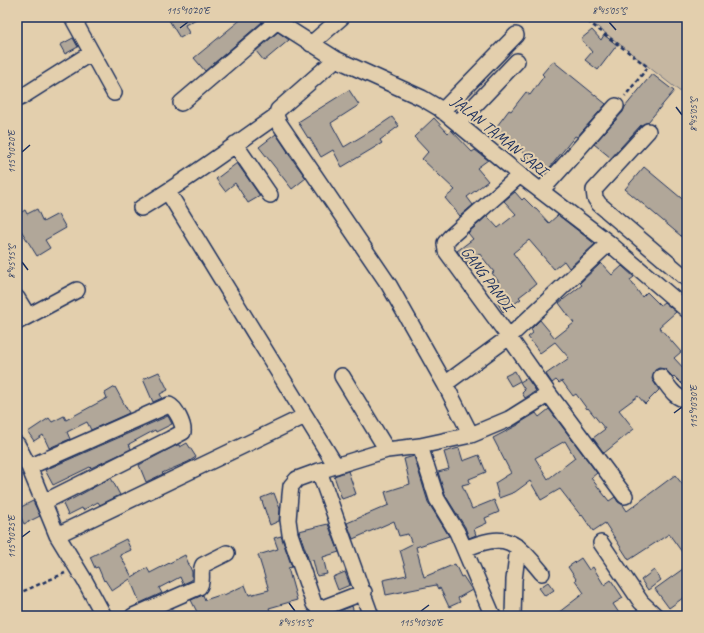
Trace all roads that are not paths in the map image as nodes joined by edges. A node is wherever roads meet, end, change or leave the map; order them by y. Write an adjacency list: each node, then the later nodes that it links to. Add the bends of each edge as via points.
1 (72, 17): 6 (street)
2 (342, 17): 5 (street)
3 (273, 19): 5 (street, JALAN TAMAN SARI); 11 (street)
4 (516, 35): 13 (street)
5 (311, 44): 7 (street, JALAN TAMAN SARI)
6 (91, 53): 9 (street); 10 (street)
7 (336, 59): 13 (street, JALAN TAMAN SARI, via 422,98); 14 (street, via 278,110)
8 (517, 61): 15 (street)
9 (114, 93)
10 (20, 98)
11 (181, 103)
12 (616, 106): 19 (street)
13 (442, 111): 15 (street, JALAN TAMAN SARI)
14 (276, 116): 17 (street); 32 (street, via 388,285)
15 (458, 123): 18 (street, JALAN TAMAN SARI)
16 (648, 131): 24 (street, via 594,190 595,198)
17 (235, 144): 20 (street); 21 (street)
18 (520, 175): 19 (street, JALAN TAMAN SARI); 29 (street, GANG PANDI, via 450,237 445,246 447,254)
19 (541, 190): 23 (street, JALAN TAMAN SARI)
20 (168, 192): 22 (street); 35 (street)
21 (270, 195)
22 (141, 208)
23 (609, 243): 27 (street, JALAN TAMAN SARI); 29 (street)
24 (687, 279)
25 (77, 290): 28 (street)
26 (17, 298): 28 (street)
27 (685, 305)
28 (23, 318)
29 (509, 337): 32 (street); 33 (street)
30 (342, 376): 39 (street)
31 (661, 377): 34 (street, via 674,394)
32 (445, 384): 36 (street)
33 (549, 394): 36 (street, via 510,419); 43 (street)
34 (687, 399)
35 (305, 416): 40 (street); 45 (street)
36 (471, 435): 38 (street)
37 (17, 444): 41 (street)
38 (420, 446): 39 (street); 48 (street, via 437,500)
39 (387, 450): 40 (street)
40 (336, 466): 42 (street)
41 (29, 467): 44 (street); 44 (street, via 169,405 174,408 183,428 183,432 170,439)
42 (319, 471): 51 (street); 51 (street, via 295,480 291,486 288,509 290,534 312,601 320,609)
43 (625, 496)
44 (44, 502): 45 (street)
45 (57, 535): 52 (street)
46 (601, 543): 57 (street, via 641,602)
47 (518, 548): 48 (street, via 508,541 499,539); 50 (street); 56 (street)
48 (465, 549): 55 (street)
49 (227, 553): 53 (street, via 202,567 199,587)
50 (542, 573)
51 (364, 592): 54 (street)
52 (104, 616)
53 (133, 616)
54 (371, 616)
55 (492, 616)
56 (513, 616)
57 (656, 616)

